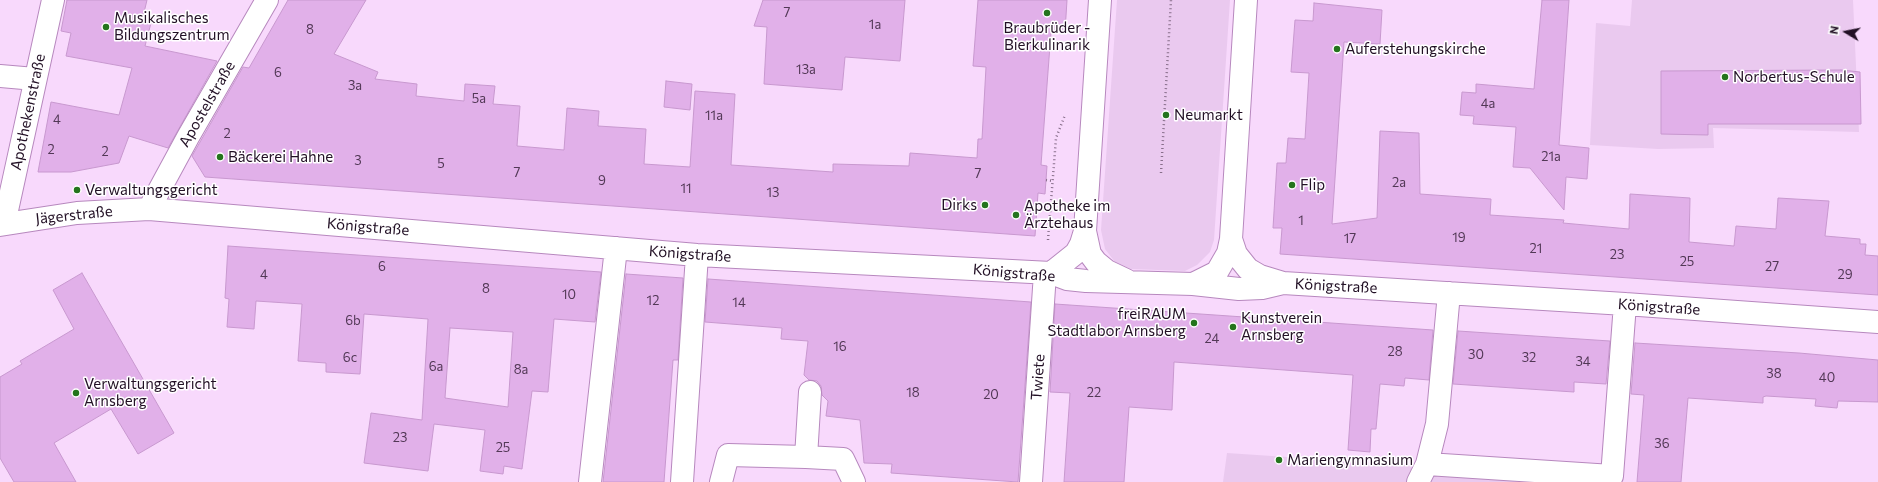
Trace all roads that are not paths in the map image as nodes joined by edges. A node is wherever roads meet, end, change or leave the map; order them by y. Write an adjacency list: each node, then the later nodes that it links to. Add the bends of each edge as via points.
1 (53, 0): 6 (street, Apothekenstraße)
2 (267, 0): 7 (street, Apostelstraße)
3 (1100, 0): 9 (street)
4 (1246, 0): 10 (street)
5 (0, 76): 6 (street)
6 (35, 79): 8 (street, Apothekenstraße)
7 (149, 209): 8 (street, Jägerstraße, via 77,213); 11 (street, Königstraße)
8 (2, 224)
9 (1085, 231): 13 (street, via 1076,253); 14 (street, via 1090,254 1096,262 1107,271)
10 (1231, 239): 15 (street, via 1236,254 1248,269 1260,276); 16 (street, via 1228,253 1217,272)
11 (616, 248): 12 (street, Königstraße); 23 (street)
12 (697, 255): 13 (street, Königstraße); 24 (street)
13 (1048, 273): 14 (street, Königstraße, via 1067,279); 27 (street, Twiete)
14 (1130, 282): 16 (street, Königstraße)
15 (1283, 283): 16 (street, Königstraße, via 1239,290); 17 (street, Königstraße)
16 (1193, 284)
17 (1449, 293): 18 (street, Königstraße); 22 (street, via 1437,424)
18 (1625, 304): 19 (street, Königstraße); 22 (street, via 1612,476)
19 (1878, 322)
20 (810, 392): 21 (street)
21 (806, 457): 25 (street, via 728,455); 26 (street, via 843,459)
22 (1422, 473)
23 (590, 482)
24 (682, 482)
25 (721, 482)
26 (854, 482)
27 (1031, 482)

